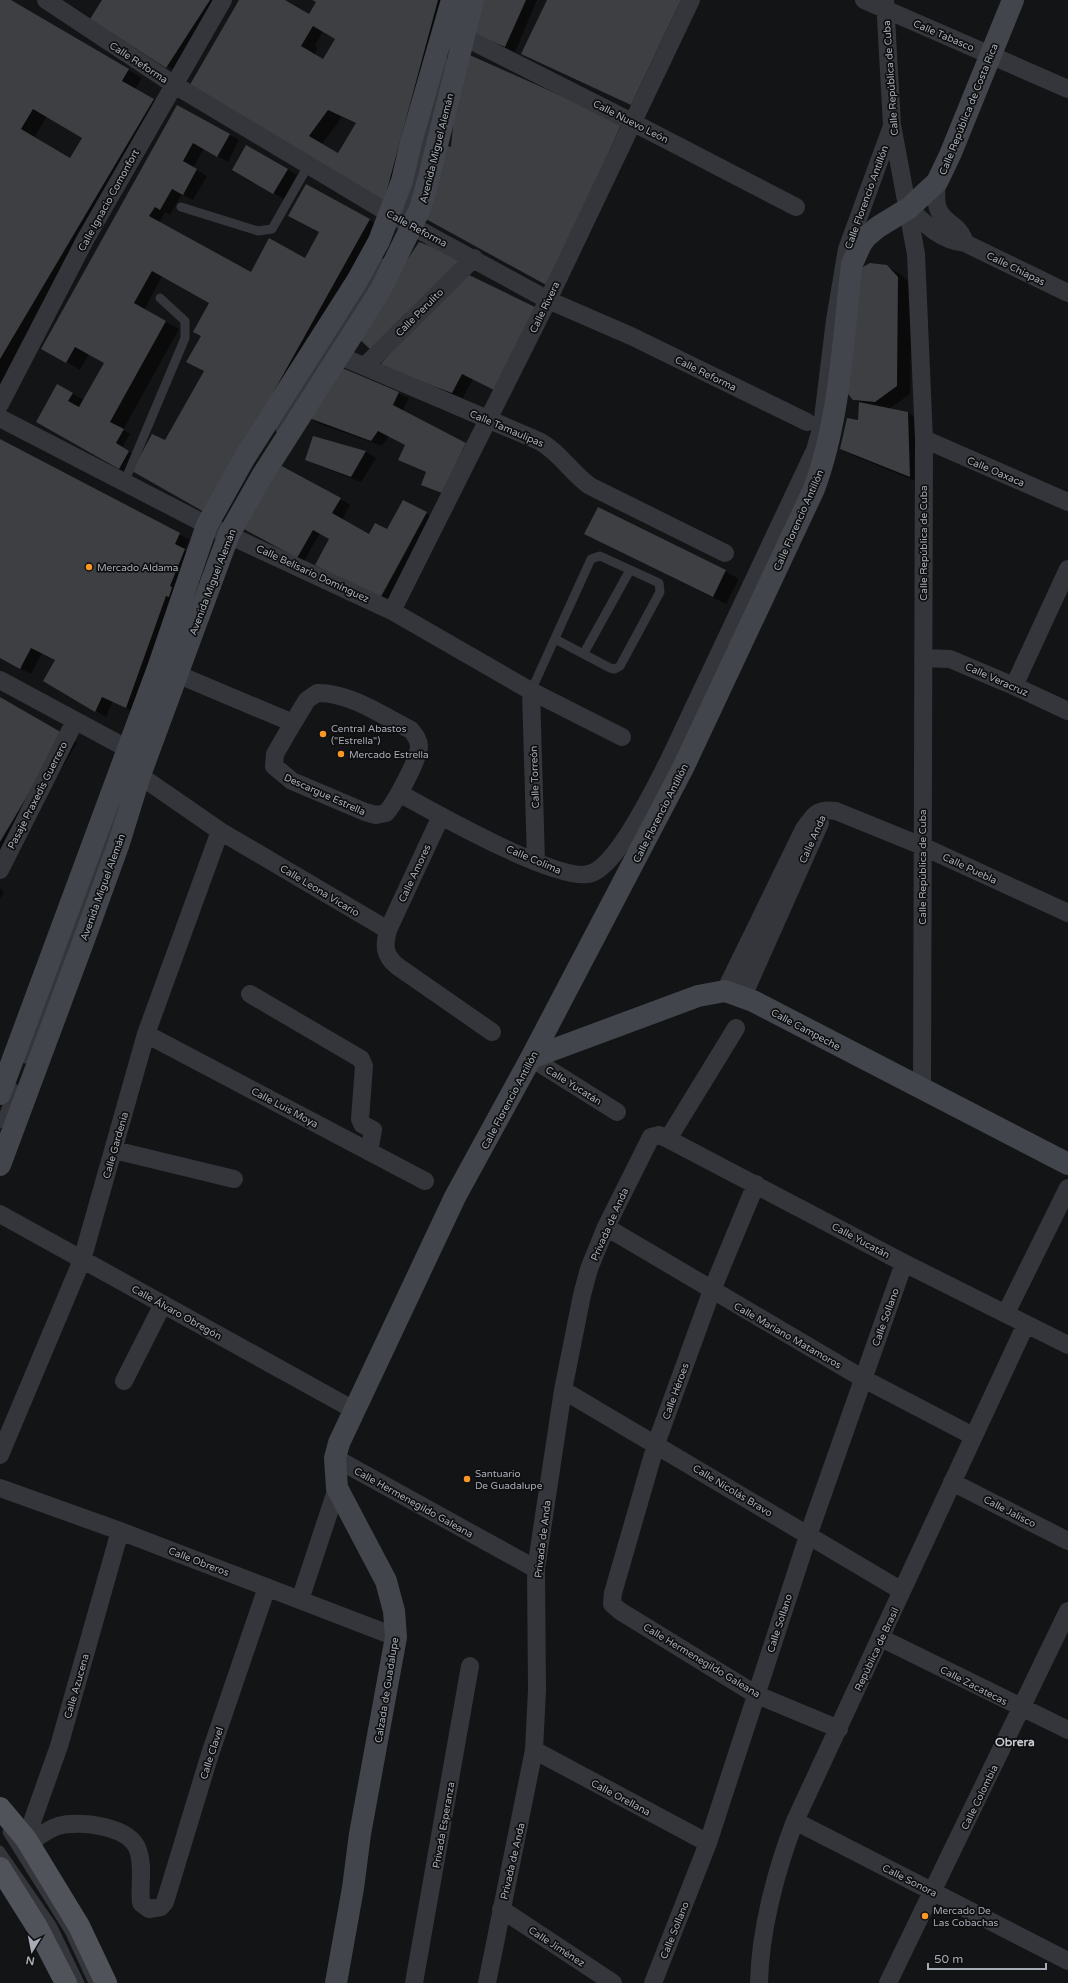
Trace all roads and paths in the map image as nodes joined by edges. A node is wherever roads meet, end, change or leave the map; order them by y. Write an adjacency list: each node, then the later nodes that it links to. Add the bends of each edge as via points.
1 (223, 0): 13 (street, Calle Ignacio Comonfort)
2 (452, 0): 22 (street, Avenida Miguel Alemán, via 402,181)
3 (462, 0): 10 (lane)
4 (473, 0): 10 (street, Avenida Miguel Alemán)
5 (691, 0): 15 (street, Calle Rivera)
6 (864, 0): 9 (street, Calle Tabasco)
7 (1013, 0): 11 (street, Calle República de Costa Rica)
8 (56, 3): 13 (street, Calle Reforma)
9 (885, 5): 11 (street, Calle Tabasco); 16 (street, Calle República de Cuba)
10 (457, 39): 15 (street, Calle Nuevo León); 22 (street, Avenida Miguel Alemán, via 427,188)
11 (990, 54): 14 (street, Calle Tabasco); 18 (street, Calle República de Costa Rica)
12 (447, 55): 22 (lane, via 422,159)
13 (173, 84): 17 (street, Calle Reforma); 31 (street, Calle Ignacio Comonfort, via 85,240)
14 (1068, 90)
15 (632, 122): 20 (street, Calle Nuevo León); 28 (street, Calle Rivera)
16 (892, 125): 21 (street, Calle República de Cuba); 58 (street, Calle Florencio Antillón, via 847,249 822,426 815,450)
17 (308, 166): 19 (lane, via 272,229 267,231 258,231); 22 (street, Calle Reforma)
18 (937, 182): 21 (street, Calle República de Costa Rica); 23 (street, Calle Chiapas, via 935,195 938,211 945,221 959,232)
19 (181, 207)
20 (796, 207)
21 (909, 208): 23 (street, Calle Chiapas, via 936,234 955,242); 36 (street, Calle República de Cuba, via 916,254); 75 (street, Calle Florencio Antillón, via 872,231 856,254 852,264 831,432 824,464 814,489 683,768)
22 (401, 222): 25 (street, Calle Reforma); 29 (street, Avenida Miguel Alemán, via 380,290); 41 (street, Avenida Miguel Alemán, via 369,262 245,457)
23 (965, 243): 26 (street, Calle Chiapas)
24 (386, 256): 35 (lane)
25 (474, 258): 28 (street, Calle Reforma); 30 (street, Calle Perulito)
26 (1068, 293)
27 (160, 298): 38 (lane, via 184,321 184,338)
28 (548, 300): 33 (street, Calle Rivera); 34 (street, Calle Reforma, via 631,336)
29 (340, 356): 30 (street, Calle Tamaulipas); 41 (street, Avenida Miguel Alemán, via 262,476)
30 (365, 366): 33 (street, Calle Tamaulipas)
31 (0, 404)
32 (0, 418): 38 (street, Calle Belisario Domínguez)
33 (488, 420): 42 (street, Calle Tamaulipas, via 551,447 590,486); 46 (street, Calle Rivera)
34 (807, 422)
35 (275, 436)
36 (924, 439): 40 (street, Calle Oaxaca); 49 (street, Calle República de Cuba)
37 (259, 463): 39 (lane)
38 (124, 483): 41 (street, Calle Belisario Domínguez)
39 (243, 489)
40 (1068, 502)
41 (219, 530): 46 (street, Calle Belisario Domínguez); 50 (street, Avenida Miguel Alemán); 59 (street, Avenida Miguel Alemán, via 158,668)
42 (725, 553)
43 (1068, 569): 52 (street)
44 (630, 570): 47 (lane, via 600,556 591,558); 48 (lane); 48 (lane, via 659,583 660,592 620,666 610,668)
45 (204, 573): 59 (lane, via 177,652)
46 (392, 611): 53 (street, Calle Belisario Domínguez)
47 (556, 639): 48 (lane); 53 (lane)
48 (584, 653)
49 (923, 658): 52 (street, Calle Veracruz, via 950,659); 65 (street, Calle República de Cuba)
50 (179, 674): 56 (street); 59 (street, Avenida Miguel Alemán)
51 (0, 680): 55 (street, Calle Leona Vicario)
52 (1014, 686): 54 (street, Calle Veracruz)
53 (531, 691): 57 (street, Calle Belisario Domínguez); 66 (street, Calle Torreón)
54 (1068, 711)
55 (75, 720): 59 (street, Calle Leona Vicario); 67 (street, Pasaje Praxedis Guerrero)
56 (293, 722): 61 (street, Descargue Estrella, via 275,754 274,766 283,776 376,815 386,813); 61 (street, Descargue Estrella, via 310,696 327,693 344,696 411,730 418,739 419,746 417,756)
57 (622, 737)
58 (668, 762): 66 (street, Calle Colima, via 632,827 603,867 591,874 579,876)
59 (130, 767): 64 (street, Calle Leona Vicario); 77 (street, Avenida Miguel Alemán); 85 (street, Avenida Miguel Alemán, via 119,843)
60 (124, 792): 76 (lane)
61 (399, 793): 63 (street, Calle Colima)
62 (826, 809): 65 (street, Calle Puebla, via 858,819); 71 (street, Calle Anda, via 813,815 804,829)
63 (441, 816): 66 (street, Calle Colima); 69 (street, Calle Amores)
64 (220, 831): 69 (street, Calle Leona Vicario); 74 (street, Calle Gardenia)
65 (922, 846): 68 (street, Calle Puebla); 78 (street, Calle República de Cuba)
66 (536, 862)
67 (0, 870)
68 (1068, 913)
69 (388, 930): 73 (street, via 385,947 390,959)
70 (250, 994): 83 (street, via 361,1059 364,1066 360,1119 362,1124 373,1130)
71 (734, 994): 75 (street, via 698,996); 78 (street, Calle Campeche)
72 (736, 1028): 81 (street)
73 (492, 1032)
74 (146, 1034): 82 (street, Calle Gardenia); 83 (street, Calle Luis Moya)
75 (531, 1058): 79 (street, Calle Yucatán); 102 (street, Calle Florencio Antillón, via 455,1197)
76 (22, 1067)
77 (8, 1088): 80 (lane)
78 (922, 1090): 84 (street, Calle Campeche)
79 (617, 1112)
80 (0, 1124)
81 (661, 1137): 88 (street, Calle Yucatán); 91 (street, Privada de Anda, via 648,1142)
82 (114, 1150): 86 (street); 92 (street, Calle Gardenia)
83 (369, 1152): 87 (street, Calle Luis Moya)
84 (1068, 1164)
85 (0, 1165)
86 (234, 1179)
87 (425, 1181)
88 (756, 1184): 93 (street, Calle Yucatán); 94 (street, Calle Héroes)
89 (1068, 1188): 96 (street)
90 (0, 1214): 92 (street, Calle Álvaro Obregón)
91 (606, 1227): 94 (street, Calle Mariano Matamoros); 101 (street, Privada de Anda, via 589,1269)
92 (82, 1260): 95 (street, Calle Álvaro Obregón); 105 (street, Calle Gardenia)
93 (904, 1263): 96 (street, Calle Yucatán); 99 (street, Calle Sollano)
94 (712, 1290): 99 (street, Calle Mariano Matamoros); 104 (street, Calle Héroes)
95 (163, 1304): 100 (street); 102 (street, Calle Álvaro Obregón)
96 (1006, 1314): 97 (street, Calle Yucatán)
97 (1026, 1324): 98 (street, Calle Yucatán); 103 (street, República de Brasil)
98 (1068, 1345)
99 (862, 1378): 103 (street, Calle Mariano Matamoros); 111 (street, Calle Sollano)
100 (124, 1381)
101 (563, 1390): 104 (street, Calle Nicolás Bravo); 113 (street, Privada de Anda)
102 (354, 1410): 106 (street, Calzada de Guadalupe)
103 (973, 1436): 107 (street, República de Brasil)
104 (656, 1444): 111 (street, Calle Nicolás Bravo); 117 (street, Calle Héroes)
105 (0, 1455)
106 (335, 1458): 109 (street, Calzada de Guadalupe); 113 (street, Calle Hermenegildo Galeana)
107 (952, 1482): 112 (street, Calle Jalisco); 115 (street, República de Brasil)
108 (0, 1488): 110 (street, Calle Obreros)
109 (337, 1488): 116 (street); 119 (street, Calzada de Guadalupe, via 386,1581 394,1611)
110 (120, 1530): 114 (street, Calle Obreros); 130 (street, Calle Azucena, via 59,1746)
111 (808, 1536): 115 (street, Calle Nicolás Bravo); 122 (street, Calle Sollano)
112 (1068, 1541)
113 (536, 1569): 126 (street, Privada de Anda, via 537,1690)
114 (267, 1587): 116 (street, Calle Obreros); 130 (street, Calle Clavel, via 210,1754 165,1902 160,1907 149,1909 141,1903 139,1851 134,1842 123,1833 104,1827 70,1824 57,1826)
115 (902, 1591): 120 (street, República de Brasil)
116 (300, 1600): 119 (street, Calle Obreros)
117 (612, 1604): 122 (street, Calle Hermenegildo Galeana)
118 (1068, 1611): 123 (street, Calle Colombia)
119 (396, 1637): 141 (street, Calzada de Guadalupe)
120 (881, 1638): 123 (street, Calle Zacatecas); 124 (street, República de Brasil)
121 (470, 1666): 142 (street, Privada Esperanza)
122 (755, 1694): 124 (street, Calle Hermenegildo Galeana); 131 (street, Calle Sollano)
123 (1022, 1709): 125 (street, Calle Zacatecas); 134 (street, Calle Colombia)
124 (839, 1729): 128 (street, República de Brasil)
125 (1068, 1730)
126 (534, 1750): 131 (street, Calle Orellana); 135 (street, Privada de Anda, via 519,1833)
127 (0, 1808): 130 (main road)
128 (795, 1821): 134 (street, Calle Sonora); 146 (street, República de Brasil, via 784,1850 760,1954)
129 (0, 1824): 139 (lane, via 69,1931)
130 (28, 1841): 140 (main road, via 79,1926)
131 (708, 1843): 145 (street, Calle Sollano)
132 (0, 1850): 138 (lane, via 52,1924)
133 (0, 1868): 137 (main road, via 37,1927)
134 (933, 1892): 136 (street, Calle Sonora); 147 (street, Calle Colombia)
135 (501, 1909): 143 (street, Privada de Anda); 144 (street, Calle Jiménez)
136 (1068, 1961)
137 (66, 1983)
138 (80, 1983)
139 (93, 1983)
140 (106, 1983)
141 (336, 1983)
142 (414, 1983)
143 (487, 1983)
144 (613, 1983)
145 (653, 1983)
146 (759, 1983)
147 (888, 1983)

